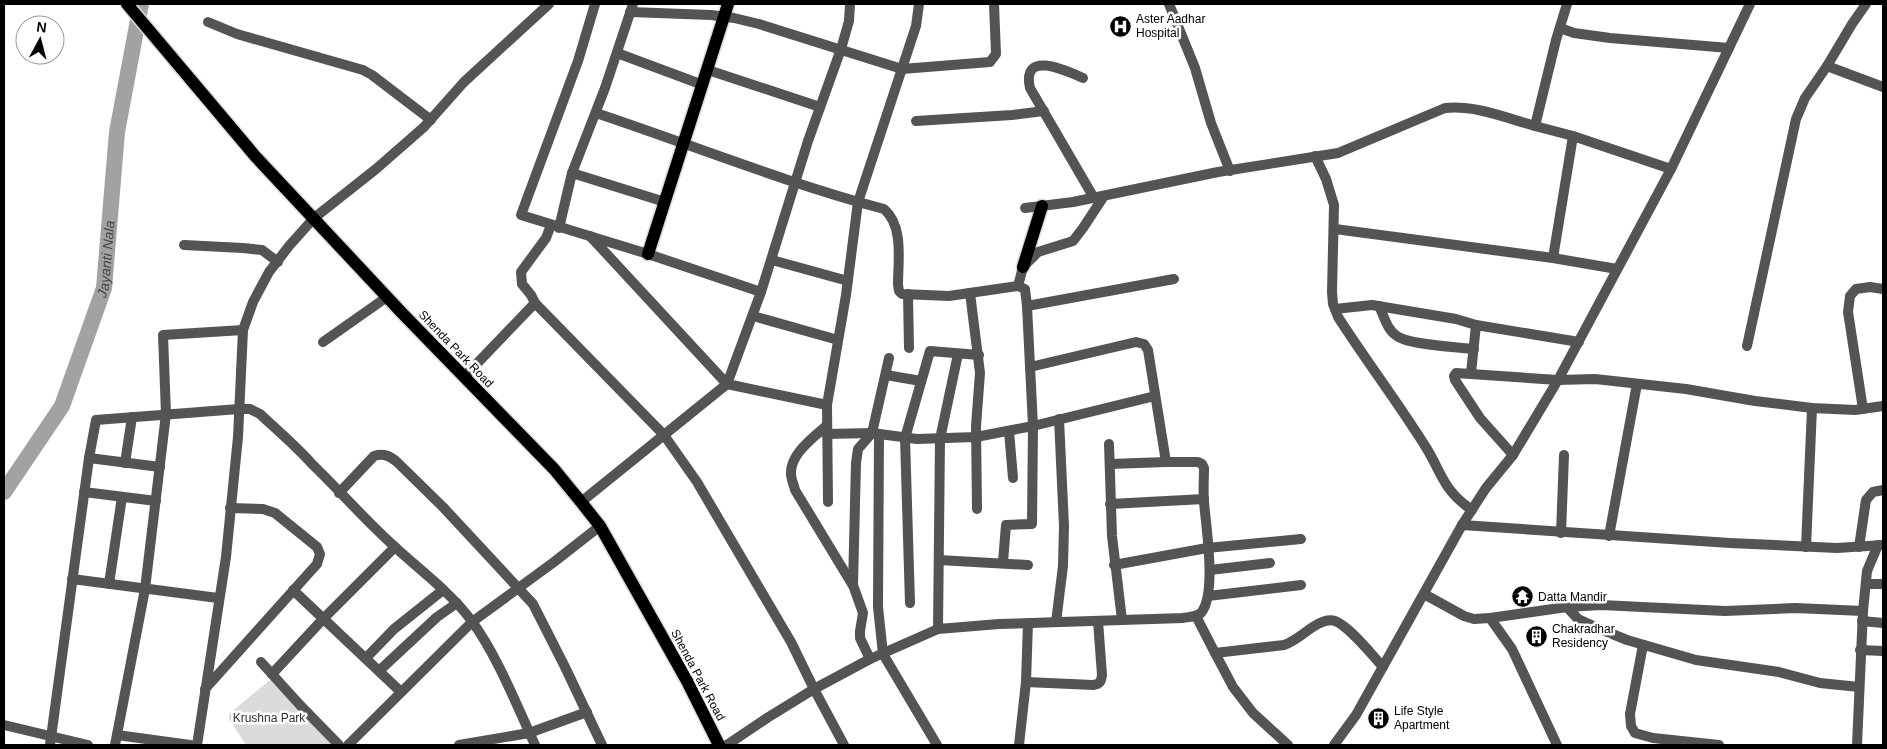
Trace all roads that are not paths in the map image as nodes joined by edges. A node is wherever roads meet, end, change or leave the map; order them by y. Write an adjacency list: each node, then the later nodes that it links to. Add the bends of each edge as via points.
1 (549, 4): 28 (street, via 464,82)
2 (595, 4): 44 (street, via 578,61 521,215)
3 (728, 4): 13 (main road)
4 (850, 4): 17 (street)
5 (919, 4): 20 (street, via 916,26)
6 (994, 4): 20 (street, via 996,54 990,62)
7 (1168, 4): 35 (street)
8 (1567, 4): 15 (street)
9 (1750, 4): 16 (street)
10 (1866, 4): 19 (street)
11 (130, 8): 43 (main road, Shenda Park Road, via 255,156)
12 (632, 8): 13 (street); 18 (street)
13 (725, 17): 17 (street); 21 (main road)
14 (208, 22): 28 (street, via 237,34 363,70)
15 (1560, 28): 16 (street, via 1610,38); 30 (street)
16 (1729, 48): 34 (street)
17 (841, 49): 20 (street); 25 (street)
18 (617, 53): 23 (street); 27 (street)
19 (1827, 66): 24 (street); 72 (street, via 1805,98 1796,119)
20 (902, 69): 40 (street)
21 (708, 70): 23 (main road); 25 (street)
22 (1083, 78): 26 (street, via 1055,66 1035,68 1030,73 1030,88)
23 (703, 85): 32 (main road)
24 (1883, 87)
25 (820, 107): 37 (street)
26 (1044, 111): 29 (street); 38 (street)
27 (596, 113): 32 (street); 36 (street)
28 (430, 120): 43 (street, via 396,152)
29 (916, 121)
30 (1535, 126): 31 (street); 33 (street, via 1478,109 1445,108 1338,153)
31 (1573, 136): 34 (street); 49 (street)
32 (684, 142): 37 (street); 39 (main road)
33 (1315, 156): 35 (street); 45 (street, via 1331,192)
34 (1671, 169): 53 (street)
35 (1230, 171): 38 (street)
36 (572, 173): 39 (street); 44 (street)
37 (795, 183): 40 (street); 50 (street)
38 (1099, 197): 41 (street); 52 (street, via 1084,228 1073,241 1038,252)
39 (665, 202): 48 (main road)
40 (858, 202): 55 (street); 60 (street, via 884,209 892,215 897,236 899,291)
41 (1042, 206): 42 (street); 52 (main road)
42 (1025, 208)
43 (314, 218): 51 (street); 61 (main road, Shenda Park Road)
44 (555, 227): 46 (street); 62 (street, via 521,272 522,284)
45 (1334, 229): 49 (street); 65 (street, via 1332,292)
46 (589, 236): 48 (street); 84 (street)
47 (184, 245): 51 (street, via 262,250)
48 (648, 254): 58 (street)
49 (1553, 258): 53 (street)
50 (772, 260): 55 (street); 58 (street)
51 (278, 262): 68 (street, via 253,302)
52 (1023, 267): 56 (street)
53 (1617, 269): 71 (street)
54 (1174, 279): 63 (street)
55 (848, 282): 69 (street)
56 (1018, 286): 59 (street); 63 (street, via 1025,289)
57 (1883, 289): 91 (street, via 1856,289 1850,296 1848,312)
58 (761, 292): 66 (street)
59 (970, 293): 60 (street, via 949,296); 76 (street)
60 (908, 294): 73 (street)
61 (387, 297): 70 (street); 81 (main road, Shenda Park Road)
62 (535, 303): 81 (street); 99 (street)
63 (1027, 306): 78 (street)
64 (1379, 306): 65 (street); 67 (street); 74 (street, via 1398,337)
65 (1335, 309): 123 (street, via 1427,450 1446,486)
66 (753, 316): 69 (street); 84 (street)
67 (1476, 325): 71 (street); 74 (street)
68 (243, 330): 90 (street); 92 (street, via 163,335)
69 (838, 340): 87 (street)
70 (323, 342)
71 (1579, 342): 82 (street)
72 (1747, 346)
73 (909, 348)
74 (1474, 349): 79 (street)
75 (958, 354): 76 (street); 83 (street, via 930,351); 102 (street)
76 (979, 355): 100 (street)
77 (889, 358): 80 (street)
78 (1030, 367): 86 (street, via 1140,342 1148,350); 95 (street)
79 (1471, 373): 82 (street); 105 (street, via 1456,373 1455,380 1480,418)
80 (886, 375): 83 (street); 98 (street)
81 (464, 377): 118 (main road, Shenda Park Road, via 554,469)
82 (1558, 380): 85 (street, via 1595,379); 105 (street)
83 (921, 381): 101 (street)
84 (727, 384): 87 (street); 99 (street)
85 (1637, 384): 89 (street); 127 (street)
86 (1155, 396): 94 (street); 107 (street)
87 (826, 405): 96 (street)
88 (1883, 406): 91 (street)
89 (1812, 408): 91 (street); 131 (street)
90 (240, 409): 92 (street); 114 (street, via 260,414); 121 (street)
91 (1863, 409)
92 (166, 414): 93 (street); 110 (street)
93 (132, 417): 106 (street, via 96,420); 108 (street)
94 (1059, 419): 95 (street); 163 (street, via 1064,526)
95 (1033, 426): 97 (street); 135 (street, via 1032,524 1006,525)
96 (826, 430): 98 (street); 119 (street); 144 (street, via 798,453 791,475 795,490)
97 (1009, 431): 100 (street); 111 (street)
98 (875, 434): 101 (street); 144 (street, via 858,449 857,455); 171 (street, via 878,607)
99 (664, 435): 118 (street); 180 (street, via 712,507 791,642)
100 (976, 437): 102 (street); 122 (street)
101 (904, 438): 102 (street); 154 (street)
102 (940, 439): 134 (street)
103 (1109, 444): 109 (street)
104 (1564, 454): 126 (street)
105 (1513, 455): 123 (street)
106 (89, 458): 108 (street); 113 (street)
107 (1166, 462): 109 (street); 116 (street, via 1202,464)
108 (126, 463): 110 (street)
109 (1110, 464): 120 (street)
110 (160, 467): 117 (street)
111 (1013, 478)
112 (1883, 490): 132 (street, via 1873,492 1866,500)
113 (84, 492): 115 (street); 140 (street)
114 (339, 493): 130 (street); 147 (street, via 374,456 391,457)
115 (122, 497): 117 (street); 141 (street)
116 (1204, 499): 120 (street); 133 (street)
117 (156, 501): 146 (street)
118 (581, 502): 125 (main road, Shenda Park Road)
119 (828, 502)
120 (1110, 504): 138 (street)
121 (230, 508): 148 (street, via 263,509 275,513 317,547 320,554 317,564); 152 (street, via 226,557)
122 (977, 509)
123 (1472, 510): 124 (street)
124 (1462, 525): 126 (street); 150 (street)
125 (600, 526): 147 (street); 196 (main road, Shenda Park Road)
126 (1561, 533): 127 (street)
127 (1609, 536): 131 (street)
128 (1301, 539): 133 (street)
129 (1881, 545): 132 (street); 142 (street, via 1867,571)
130 (395, 546): 149 (street); 158 (street)
131 (1806, 547): 132 (street)
132 (1859, 547)
133 (1207, 548): 138 (street); 139 (street)
134 (939, 560): 135 (street); 166 (street)
135 (1003, 562): 137 (street)
136 (1270, 563): 139 (street)
137 (1028, 565)
138 (1114, 565): 160 (street)
139 (1210, 570): 151 (street)
140 (72, 579): 141 (street); 187 (street)
141 (109, 584): 146 (street)
142 (1866, 584): 143 (street); 157 (street)
143 (1883, 584)
144 (853, 585): 173 (street, via 863,613 860,638)
145 (1301, 585): 151 (street)
146 (145, 588): 152 (street); 186 (street)
147 (519, 588): 162 (street); 183 (street, via 543,621)
148 (294, 590): 158 (street); 181 (street)
149 (443, 590): 153 (street); 172 (street, via 394,629)
150 (1424, 594): 159 (street, via 1464,616); 175 (street)
151 (1208, 596): 156 (street)
152 (218, 598): 181 (street)
153 (457, 603): 162 (street); 176 (street, via 437,617)
154 (910, 603)
155 (1567, 607): 157 (street, via 1600,605 1725,611 1795,608); 159 (street); 167 (street, via 1578,619)
156 (1196, 616): 160 (street); 170 (street)
157 (1862, 616): 165 (street); 168 (street)
158 (324, 618): 172 (street); 177 (street)
159 (1490, 618): 203 (street, via 1512,648)
160 (1122, 620): 161 (street)
161 (1098, 621): 163 (street); 178 (street, via 1102,675 1099,684)
162 (472, 622): 182 (street); 185 (street, via 493,657)
163 (1056, 622): 164 (street)
164 (1028, 623): 166 (street); 178 (street)
165 (1883, 623)
166 (938, 629): 171 (street)
167 (1643, 645): 179 (street, via 1696,660 1770,670 1820,684); 204 (street, via 1630,714 1635,733)
168 (1860, 650): 169 (street); 179 (street)
169 (1883, 651)
170 (1215, 653): 175 (street, via 1284,645 1327,620 1343,626); 201 (street, via 1233,687 1253,713)
171 (883, 654): 173 (street); 199 (street)
172 (366, 658): 176 (street)
173 (870, 659): 180 (street)
174 (261, 662): 177 (street)
175 (1383, 666): 202 (street, via 1356,715)
176 (380, 670): 182 (street)
177 (272, 674): 191 (street)
178 (1026, 682): 200 (street)
179 (1859, 686): 205 (street)
180 (814, 689): 197 (street); 198 (street)
181 (205, 690): 190 (street)
182 (401, 692): 192 (street)
183 (587, 712): 185 (street); 195 (street)
184 (4, 725): 187 (street)
185 (529, 733): 193 (street); 194 (street)
186 (116, 740): 189 (street)
187 (50, 741): 188 (street)
188 (88, 745)
189 (190, 745)
190 (197, 745)
191 (339, 745)
192 (348, 745)
193 (459, 745)
194 (535, 745)
195 (602, 745)
196 (719, 745)
197 (727, 745)
198 (844, 745)
199 (937, 745)
200 (1020, 745)
201 (1288, 745)
202 (1334, 745)
203 (1557, 745)
204 (1719, 745)
205 (1857, 745)

